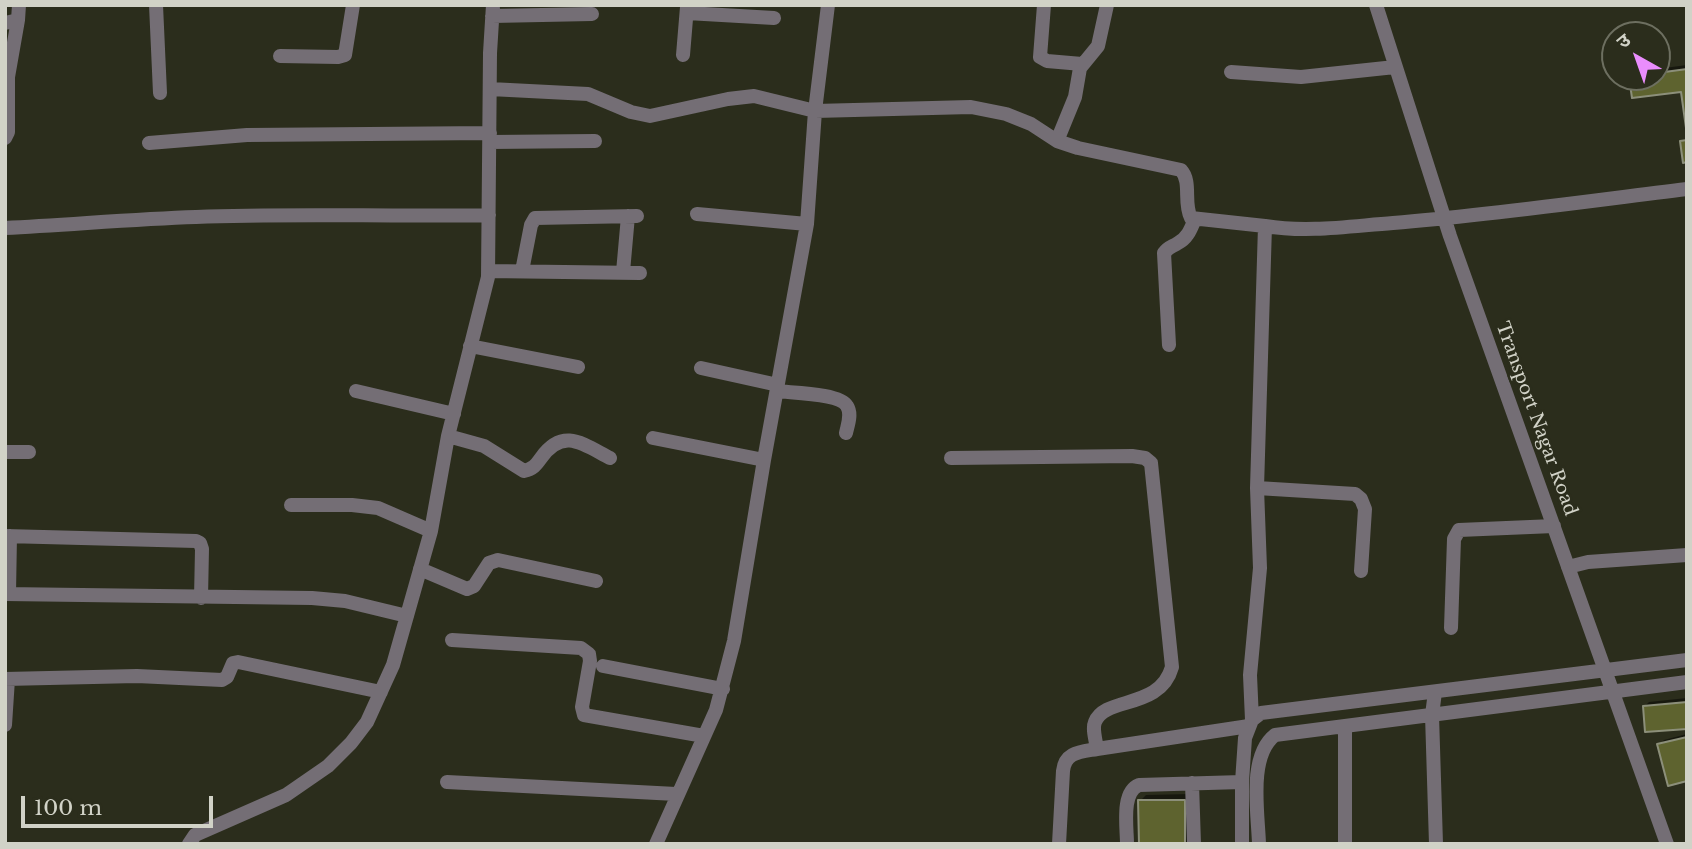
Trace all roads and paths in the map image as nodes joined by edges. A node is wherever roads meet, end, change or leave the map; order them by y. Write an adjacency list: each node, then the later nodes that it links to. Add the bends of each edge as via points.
1 (156, 5): 18 (street)
2 (353, 5): 13 (street, via 345,55)
3 (828, 5): 19 (street)
4 (1044, 5): 14 (street, via 1040,57)
5 (1107, 5): 14 (street, via 1098,46)
6 (1376, 5): 15 (street, Transport Nagar Road)
7 (687, 9): 11 (street); 12 (street)
8 (493, 11): 9 (street); 17 (street)
9 (592, 14)
10 (14, 16): 20 (street)
11 (774, 18)
12 (683, 55)
13 (280, 56)
14 (1082, 64): 23 (street, via 1075,97)
15 (1395, 67): 16 (street, via 1301,77); 29 (street, Transport Nagar Road)
16 (1231, 72)
17 (490, 89): 19 (street, via 588,94 641,115 754,96); 21 (street)
18 (160, 93)
19 (815, 111): 23 (street, via 971,107 1027,122); 30 (street)
20 (5, 138)
21 (490, 138): 22 (street); 24 (street, via 247,135); 27 (street)
22 (595, 141)
23 (1057, 141): 28 (street, via 1181,170 1186,176 1189,215)
24 (149, 144)
25 (1687, 189): 29 (street)
26 (697, 214): 30 (street)
27 (489, 215): 32 (street, via 198,217); 33 (street)
28 (1195, 219): 31 (street); 37 (street, via 1188,235 1164,253)
29 (1445, 219): 31 (street, via 1313,229); 54 (street, Transport Nagar Road)
30 (807, 224): 41 (street)
31 (1265, 226): 52 (street)
32 (5, 228)
33 (488, 271): 34 (street); 38 (street)
34 (522, 271): 35 (street); 35 (street, via 536,218 632,216)
35 (623, 272): 36 (street)
36 (640, 273)
37 (1169, 345)
38 (470, 346): 39 (street); 43 (street)
39 (578, 367)
40 (701, 369): 41 (street)
41 (778, 388): 44 (street, via 839,398 850,416); 51 (street)
42 (356, 391): 43 (street)
43 (454, 414): 45 (street)
44 (846, 433)
45 (448, 436): 49 (street, via 485,446 518,468 535,465 552,445 565,439); 55 (street)
46 (653, 438): 51 (street)
47 (5, 452): 48 (street)
48 (29, 452)
49 (610, 458)
50 (951, 458): 82 (street, via 1132,456 1151,463 1172,667 1162,688 1097,718)
51 (764, 460): 72 (street)
52 (1257, 488): 60 (street, via 1355,494 1365,509); 77 (street, via 1260,568)
53 (291, 505): 55 (street, via 378,508)
54 (1554, 526): 58 (street, Transport Nagar Road); 65 (street, via 1459,530 1454,539)
55 (430, 531): 59 (street)
56 (7, 536): 62 (street); 63 (street, via 196,541 202,549)
57 (1687, 555): 58 (street)
58 (1568, 567): 69 (street, Transport Nagar Road)
59 (420, 569): 61 (street, via 467,589 489,563 498,560); 64 (street)
60 (1361, 571)
61 (596, 581)
62 (7, 594): 63 (street)
63 (201, 598): 64 (street, via 330,600)
64 (407, 616): 73 (street)
65 (1451, 628)
66 (452, 640): 80 (street, via 581,648 590,660 584,715)
67 (1687, 660): 69 (street)
68 (603, 666): 72 (street)
69 (1605, 671): 74 (street); 75 (street, Transport Nagar Road)
70 (6, 679): 73 (street, via 137,676 222,680 238,662); 78 (street)
71 (1687, 682): 75 (street)
72 (723, 689): 80 (street)
73 (382, 692): 87 (street, via 351,743 307,782 195,835)
74 (1435, 692): 76 (street); 77 (street, via 1261,713)
75 (1613, 692): 76 (street); 96 (street, Transport Nagar Road)
76 (1432, 715): 79 (street); 95 (street)
77 (1250, 723): 81 (street); 82 (street); 84 (street)
78 (5, 726)
79 (1345, 726): 81 (street, via 1281,733); 94 (street)
80 (704, 736): 86 (street)
81 (1269, 740): 93 (street, via 1258,766)
82 (1097, 749): 89 (street, via 1075,753 1064,762)
83 (447, 782): 86 (street)
84 (1242, 782): 85 (street); 92 (street)
85 (1192, 783): 90 (street, via 1133,787 1128,797); 91 (street)
86 (677, 794): 88 (street)
87 (189, 844)
88 (656, 844)
89 (1059, 844)
90 (1127, 844)
91 (1194, 844)
92 (1242, 844)
93 (1259, 844)
94 (1345, 844)
95 (1436, 844)
96 (1667, 844)

